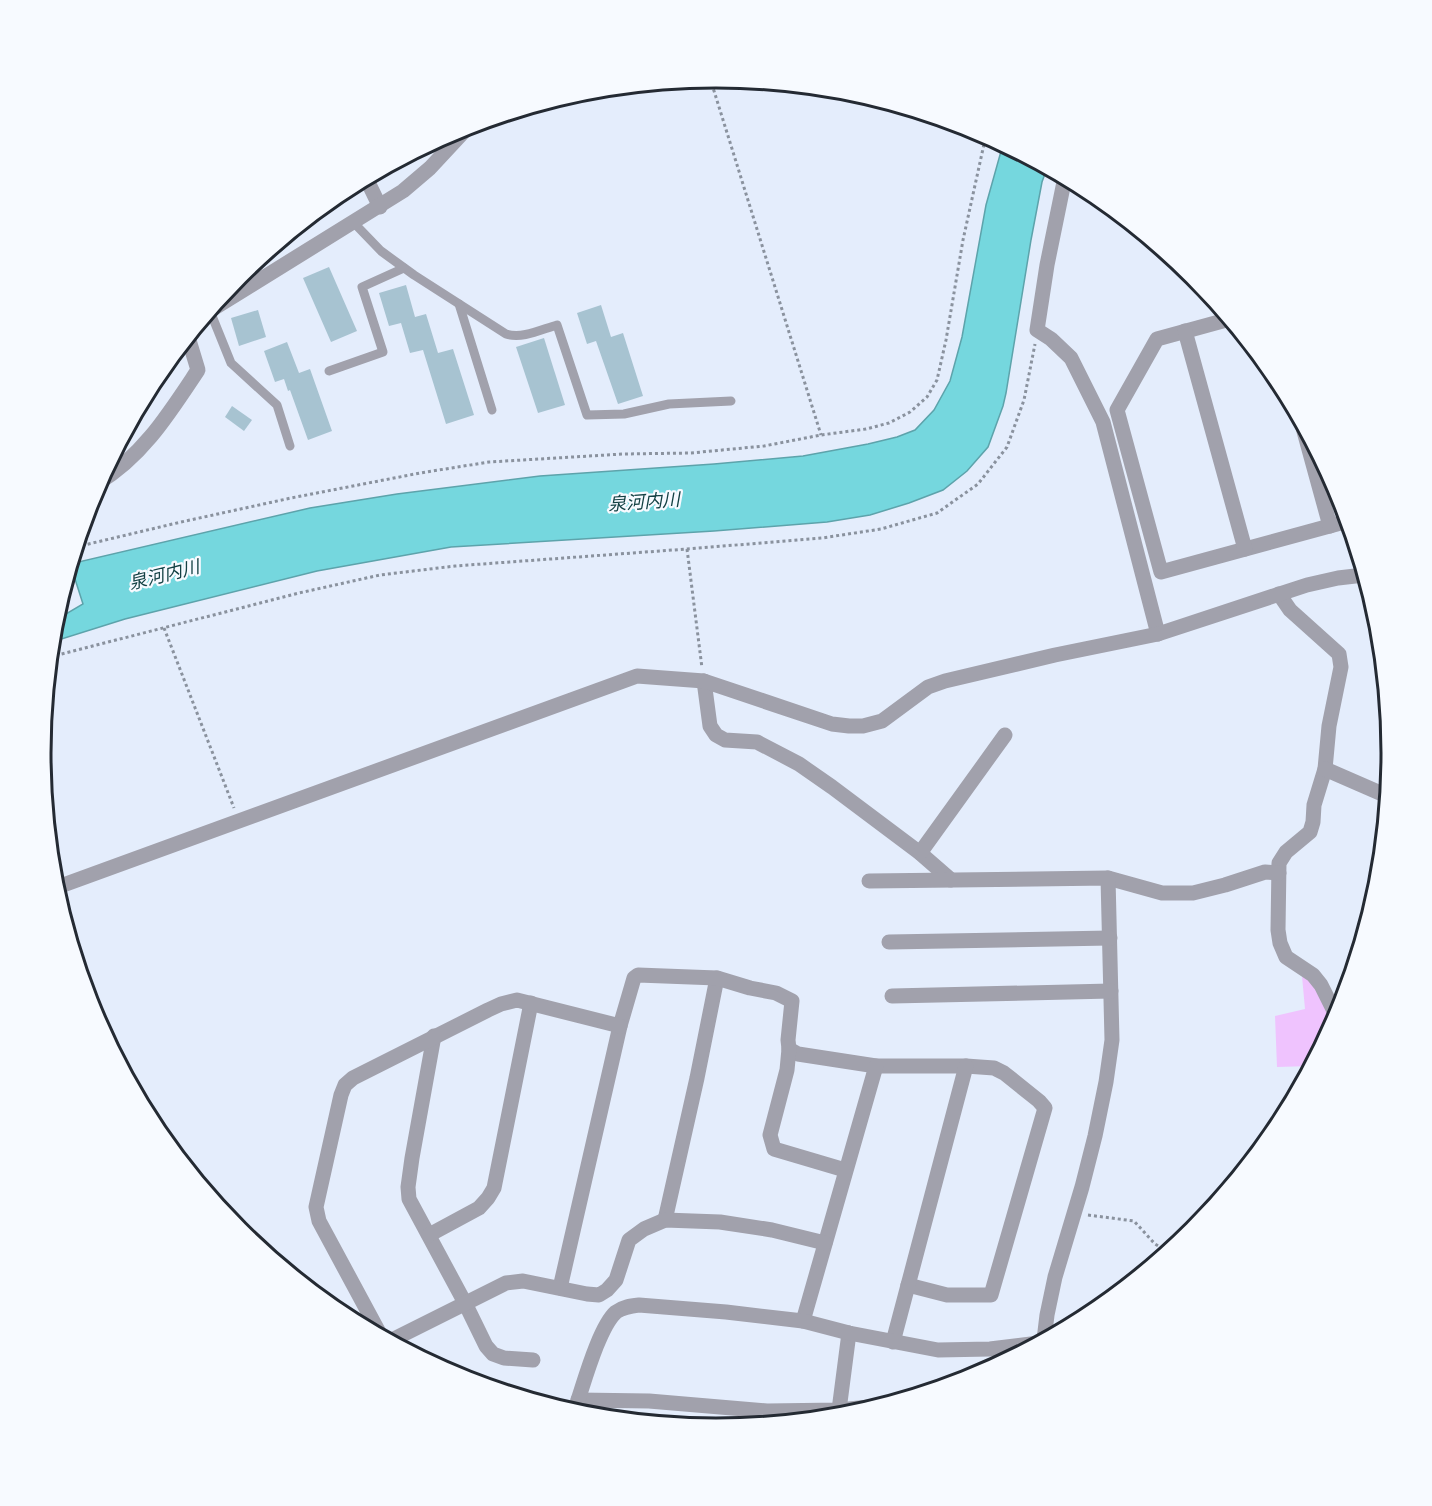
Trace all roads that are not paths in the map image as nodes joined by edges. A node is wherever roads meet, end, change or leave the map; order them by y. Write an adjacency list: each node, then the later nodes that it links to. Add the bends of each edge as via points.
1 (453, 143): 4 (street, via 430,168)
2 (370, 186): 4 (street)
3 (1063, 186): 24 (street, via 1037,330 1071,358 1103,422)
4 (380, 207): 5 (street)
5 (354, 223): 6 (lane); 7 (street)
6 (404, 268): 8 (lane); 13 (lane, via 362,287 383,352)
7 (234, 296)
8 (459, 304): 14 (lane, via 514,336 557,325 587,415 624,414 669,404); 15 (lane)
9 (212, 319): 16 (lane, via 231,363 277,405)
10 (1221, 321): 11 (street)
11 (1185, 331): 21 (street); 21 (street, via 1156,339 1117,410 1161,572)
12 (191, 345): 18 (street, via 198,370 166,419 140,450)
13 (329, 370)
14 (731, 401)
15 (492, 410)
16 (290, 446)
17 (1311, 458): 20 (street)
18 (115, 469)
19 (1340, 523): 20 (street)
20 (1330, 525): 21 (street)
21 (1245, 549)
22 (1357, 576): 23 (street)
23 (1279, 594): 24 (street); 27 (street, via 1290,610 1339,654 1341,667)
24 (1158, 634): 25 (street, via 945,681 928,687 882,721 863,726 832,724)
25 (704, 681): 29 (street, via 710,726 716,735 725,740 757,742 799,764); 34 (street, via 637,676)
26 (1005, 735): 29 (street)
27 (1325, 769): 28 (street); 30 (street, via 1310,832 1286,852 1279,863)
28 (1380, 793)
29 (920, 853): 32 (street)
30 (1279, 873): 31 (street, via 1265,872 1193,892 1162,893); 41 (street, via 1280,943 1286,957 1321,985)
31 (1108, 878): 32 (street); 35 (street)
32 (951, 880): 33 (street)
33 (869, 881)
34 (64, 885)
35 (1110, 938): 36 (street); 38 (street)
36 (889, 942)
37 (717, 978): 42 (street, via 638,975); 44 (street, via 792,1001); 48 (street)
38 (1111, 991): 39 (street); 56 (street, via 1112,1040 1106,1083 1055,1277)
39 (892, 996)
40 (531, 1003): 42 (street); 43 (street, via 517,1000 501,1004); 49 (street, via 494,1188 478,1208)
41 (1331, 1005)
42 (620, 1026): 52 (street)
43 (435, 1036): 49 (street, via 408,1187 408,1199); 55 (street, via 345,1085 319,1193 319,1221)
44 (789, 1049): 45 (street, via 798,1054); 47 (street, via 770,1135 774,1149)
45 (876, 1066): 46 (street); 47 (street)
46 (966, 1066): 51 (street); 51 (street, via 994,1068 1004,1073 1045,1108 991,1295 947,1295)
47 (845, 1170): 50 (street)
48 (665, 1220): 50 (street, via 720,1222); 52 (street, via 629,1240 616,1280 607,1290 593,1295)
49 (429, 1235): 53 (street)
50 (825, 1244): 54 (street)
51 (908, 1285): 59 (street)
52 (560, 1288): 53 (street, via 523,1281 506,1283)
53 (465, 1303): 58 (street); 61 (street, via 494,1354)
54 (804, 1321): 57 (street); 62 (street, via 627,1306 607,1322)
55 (374, 1323)
56 (1045, 1331)
57 (849, 1333): 59 (street); 64 (street)
58 (398, 1337)
59 (893, 1342): 60 (street, via 938,1350)
60 (1017, 1345)
61 (533, 1360)
62 (578, 1403)
63 (591, 1406): 65 (street, via 649,1401)
64 (840, 1406)
65 (763, 1417)

